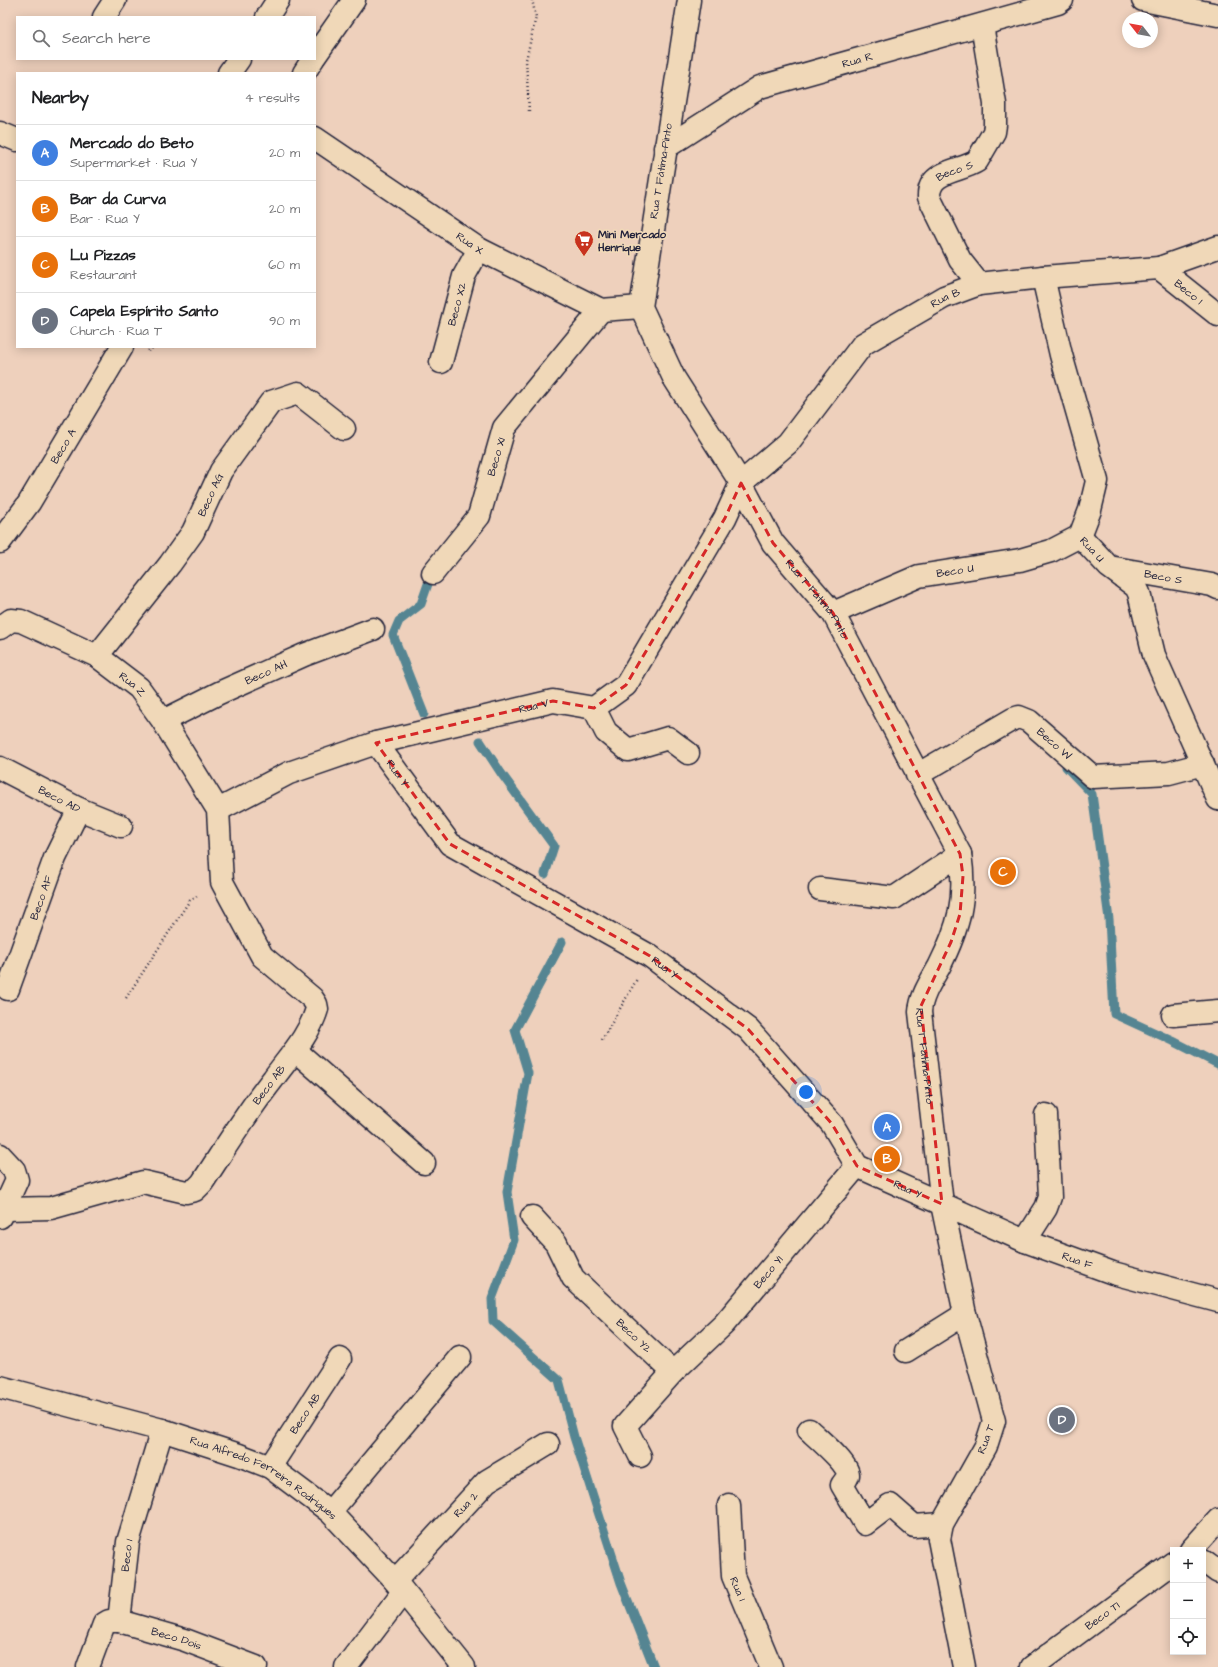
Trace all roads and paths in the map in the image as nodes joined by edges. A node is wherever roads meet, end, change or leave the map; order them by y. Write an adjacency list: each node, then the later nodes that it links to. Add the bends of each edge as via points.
1 (115, 0): 9 (street)
2 (278, 0): 10 (street)
3 (354, 0): 12 (street)
4 (532, 0): 17 (path, via 536,18 526,60)
5 (689, 0): 21 (street, Rua T Fátima-Pinto)
6 (1062, 0): 11 (street, Rua R)
7 (1144, 0): 8 (street)
8 (1218, 15)
9 (105, 16)
10 (268, 16)
11 (982, 25): 21 (street, Rua R, via 760,87); 26 (street, Beco S, via 995,104 994,132 977,161 936,178 929,190 929,197 960,260)
12 (316, 55)
13 (238, 60): 15 (street)
14 (312, 60): 16 (street)
15 (230, 72)
16 (305, 72)
17 (529, 111)
18 (0, 133): 20 (street)
19 (316, 139): 23 (street, Rua X)
20 (16, 140)
21 (665, 148): 27 (street, Rua T Fátima-Pinto)
22 (1218, 247): 24 (street, Rua B)
23 (479, 249): 28 (street, Rua X); 31 (street, Beco X2, via 464,276)
24 (1159, 268): 25 (street, Rua B); 29 (street, Beco 1)
25 (1043, 277): 26 (street, Rua B); 34 (street, Rua U, via 1061,355 1096,481 1090,510)
26 (979, 284): 33 (street, Rua B, via 944,297 864,344 788,443)
27 (641, 307): 28 (street); 33 (street, Rua T Fátima-Pinto, via 674,378)
28 (601, 310): 37 (street, Beco X1, via 504,428 479,516)
29 (1218, 315)
30 (121, 348): 35 (street, Beco A, via 29,503)
31 (441, 362)
32 (344, 429): 42 (street, Beco AG, via 298,393 271,402 221,471 193,532)
33 (741, 483): 39 (street, Rua T Fátima-Pinto, via 773,542); 43 (street, via 725,518 626,685)
34 (1080, 536): 36 (street, Rua U); 39 (street, Beco U, via 1051,551 1020,560 919,576)
35 (0, 542)
36 (1109, 567): 38 (street, Beco S); 47 (street, Rua U, via 1136,587 1139,593 1154,655)
37 (433, 573)
38 (1218, 588)
39 (833, 613): 49 (street, Rua T Fátima-Pinto)
40 (0, 628): 42 (street, Rua Z, via 11,620 16,620)
41 (373, 630): 44 (street, Beco AH, via 304,655)
42 (97, 656): 44 (street, Rua Z, via 139,688)
43 (594, 708): 45 (street, Rua V, via 553,702); 46 (street, via 606,732 628,750 668,738)
44 (163, 721): 52 (street, Rua Z)
45 (376, 743): 52 (street, Rua V, via 289,773); 57 (street, Rua Y, via 450,844)
46 (688, 752)
47 (1203, 764): 49 (street, Beco W, via 1169,773 1092,777 1029,721 1019,718 1013,719); 50 (street, Rua U)
48 (0, 768): 51 (street, Beco AD)
49 (917, 775): 54 (street, Rua T Fátima-Pinto)
50 (1218, 799)
51 (79, 809): 53 (street, Beco AD); 58 (street, Beco AF, via 55,858)
52 (218, 810): 55 (street, Beco AB)
53 (121, 826)
54 (960, 854): 56 (street, via 894,898); 68 (street, Rua T Fátima-Pinto, via 963,876 960,914 951,942 920,1006)
55 (222, 882): 59 (path, via 190,900); 63 (street, Beco AB, via 262,956 316,1004 315,1016)
56 (820, 889)
57 (650, 956): 62 (path); 67 (street, Rua Y, via 748,1029 832,1124)
58 (8, 989)
59 (126, 998)
60 (1218, 1011): 61 (street)
61 (1173, 1015)
62 (602, 1040)
63 (296, 1051): 66 (street); 69 (street, Beco AB, via 273,1078 195,1190 186,1192 143,1182 51,1208)
64 (1046, 1115): 71 (street, via 1050,1197)
65 (0, 1155): 69 (street, via 14,1170 17,1180)
66 (424, 1163)
67 (857, 1166): 68 (street, Rua Y); 77 (street, Beco Y1, via 724,1324)
68 (942, 1204): 71 (street, Rua F); 73 (street, Rua T)
69 (2, 1213)
70 (532, 1216): 77 (street, Beco Y2, via 556,1243 573,1278)
71 (1025, 1241): 72 (street, Rua F, via 1113,1273)
72 (1218, 1301)
73 (965, 1314): 74 (street); 87 (street, Rua T, via 994,1421 986,1446)
74 (906, 1351)
75 (460, 1357): 85 (street)
76 (340, 1359): 83 (street, Beco AB)
77 (673, 1372): 82 (street, via 625,1426)
78 (0, 1387): 79 (street, Rua Alfredo Ferreira Rodrigues)
79 (162, 1430): 83 (street, Rua Alfredo Ferreira Rodrigues); 93 (street, Beco 1, via 128,1542)
80 (809, 1430): 87 (street, via 839,1459 848,1472 842,1485 865,1524 890,1505 914,1526)
81 (548, 1444): 92 (street, Rua 2, via 487,1481)
82 (640, 1456)
83 (270, 1467): 85 (street, Rua Alfredo Ferreira Rodrigues)
84 (728, 1505): 98 (street, Rua 1, via 733,1576)
85 (330, 1512): 92 (street, Rua Alfredo Ferreira Rodrigues)
86 (1218, 1520): 88 (street)
87 (942, 1524): 99 (street, Rua T, via 939,1539)
88 (1194, 1547)
89 (1206, 1563): 91 (street)
90 (1170, 1566): 100 (street, Beco T1)
91 (1218, 1572)
92 (399, 1586): 96 (street, Rua 2); 97 (street, Rua Alfredo Ferreira Rodrigues)
93 (119, 1621): 94 (street, via 104,1624); 95 (street, Beco Dois, via 185,1640)
94 (88, 1667)
95 (256, 1667)
96 (346, 1667)
97 (464, 1667)
98 (771, 1667)
99 (964, 1667)
100 (1032, 1667)

